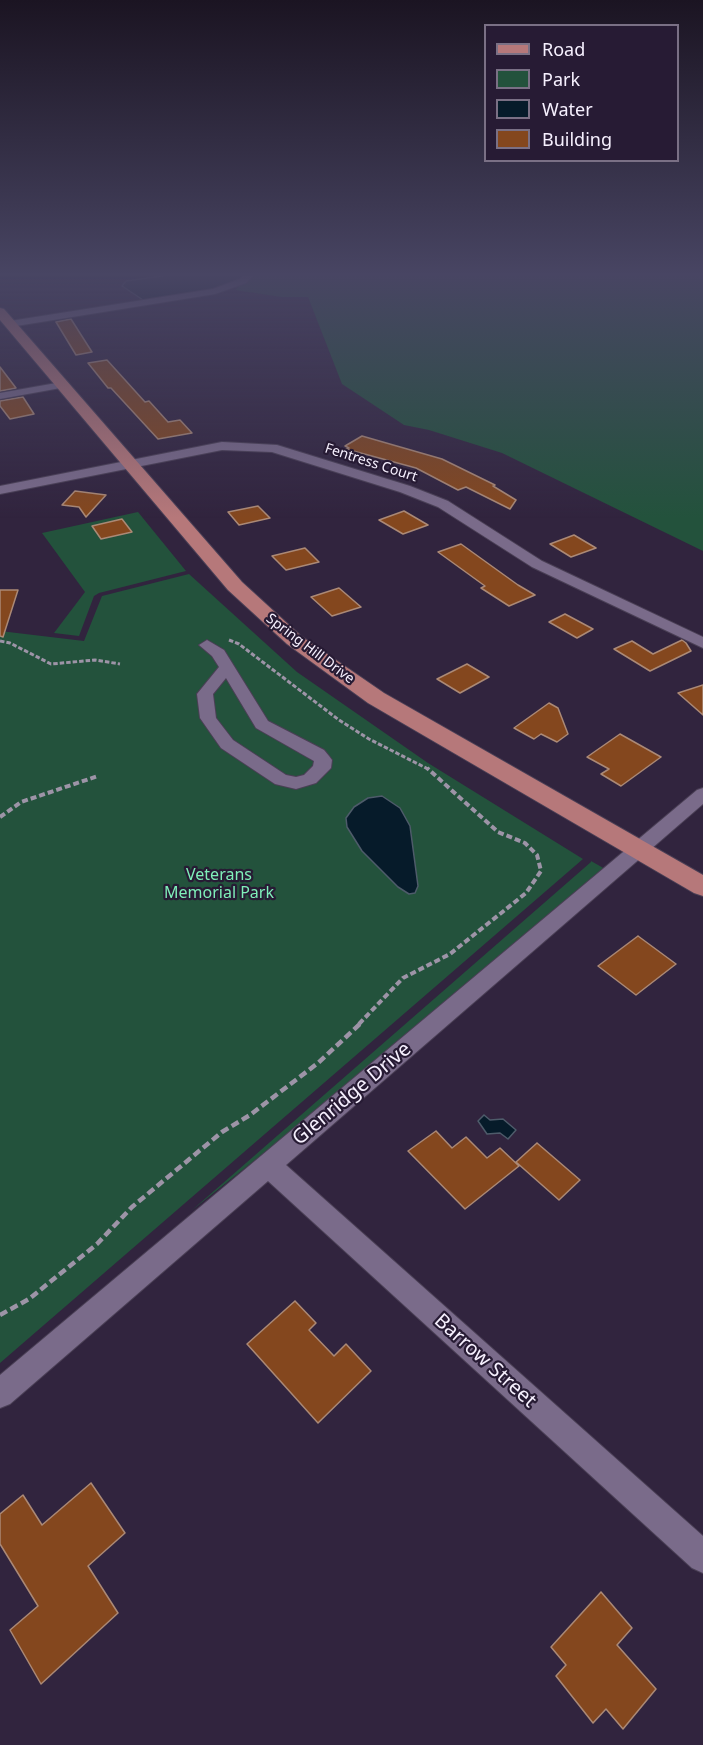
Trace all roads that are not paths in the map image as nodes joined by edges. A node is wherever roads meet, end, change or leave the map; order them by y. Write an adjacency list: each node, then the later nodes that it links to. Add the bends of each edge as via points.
1 (37, 355): 2 (main road, Spring Hill Drive)
2 (62, 385): 3 (street); 4 (main road, Spring Hill Drive)
3 (0, 396)
4 (128, 462): 5 (street, Fentress Court); 7 (street, Fentress Court, via 222,446 288,451 443,504 537,564); 10 (main road, Spring Hill Drive, via 235,586 294,640 376,698)
5 (0, 490)
6 (214, 642): 8 (street)
7 (703, 643)
8 (227, 667): 8 (street, via 262,724 323,760 322,768 310,779 296,783 281,780 227,744 208,718 205,694)
9 (703, 794): 10 (street, Glenridge Drive)
10 (637, 850): 11 (main road, Spring Hill Drive); 12 (street, Glenridge Drive)
11 (703, 887)
12 (268, 1165): 13 (street, Glenridge Drive); 14 (street, Barrow Street)
13 (0, 1394)
14 (703, 1557)

